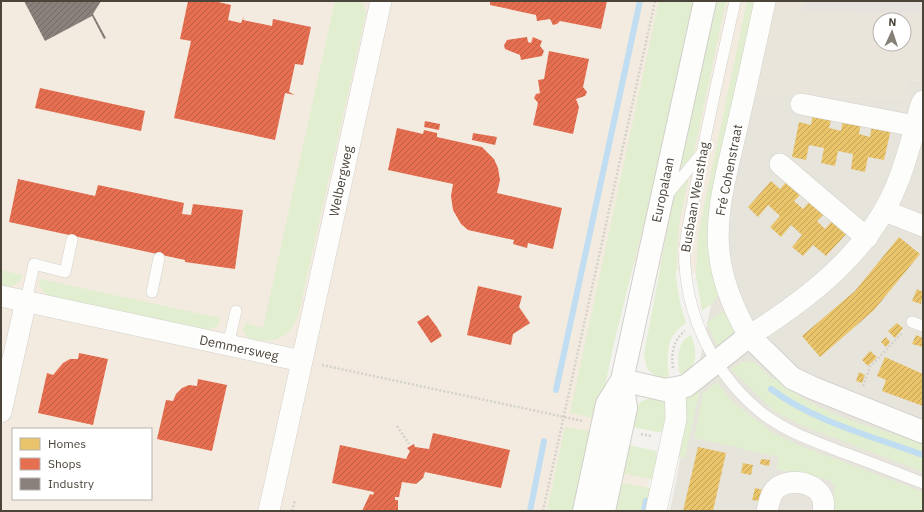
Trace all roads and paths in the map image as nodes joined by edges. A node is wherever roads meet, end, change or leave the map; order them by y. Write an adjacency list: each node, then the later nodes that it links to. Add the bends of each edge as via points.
1 (381, 1): 25 (street, Welbergweg)
2 (655, 1): 31 (path)
3 (705, 1): 11 (street, Europalaan)
4 (735, 1): 9 (lane, Busbaan Weusthag)
5 (765, 1): 23 (street, Fré Cohenstraat, via 719,218 719,250 725,284)
6 (923, 101): 8 (street)
7 (801, 104): 8 (street)
8 (915, 126): 12 (street, via 899,179)
9 (702, 153): 11 (lane); 26 (lane, Busbaan Weusthag, via 684,264 692,310)
10 (780, 164): 14 (street)
11 (661, 203): 27 (street, Europalaan)
12 (885, 211): 13 (street); 14 (street)
13 (923, 226)
14 (867, 238): 23 (street, via 818,287)
15 (72, 240): 19 (lane, via 66,272 34,264)
16 (159, 258): 17 (lane)
17 (152, 292)
18 (1, 296): 19 (street, Demmersweg)
19 (26, 301): 24 (street, Demmersweg); 30 (street)
20 (236, 311): 24 (lane)
21 (912, 322): 22 (lane); 29 (path, via 870,367)
22 (923, 326)
23 (749, 336): 26 (street); 29 (street, via 792,378)
24 (228, 345): 25 (street, Demmersweg)
25 (302, 361): 31 (path); 38 (street)
26 (716, 362): 28 (street, via 686,386); 37 (lane, Busbaan Weusthag, via 742,395 766,416 789,430)
27 (622, 380): 28 (street, via 665,390); 33 (street, Europalaan, via 626,408)
28 (675, 388): 35 (street, via 677,414)
29 (856, 406): 34 (street)
30 (1, 412)
31 (564, 417): 33 (path); 39 (path)
32 (397, 426): 36 (path)
33 (612, 428): 35 (path); 40 (street, Europalaan); 41 (street, Europalaan)
34 (923, 432)
35 (672, 440): 42 (street)
36 (409, 444)
37 (923, 483)
38 (269, 511)
39 (543, 511)
40 (584, 511)
41 (604, 511)
42 (656, 511)
43 (767, 511): 44 (street, via 770,498 777,488 788,484 805,483 816,488 822,495)
44 (823, 511)

